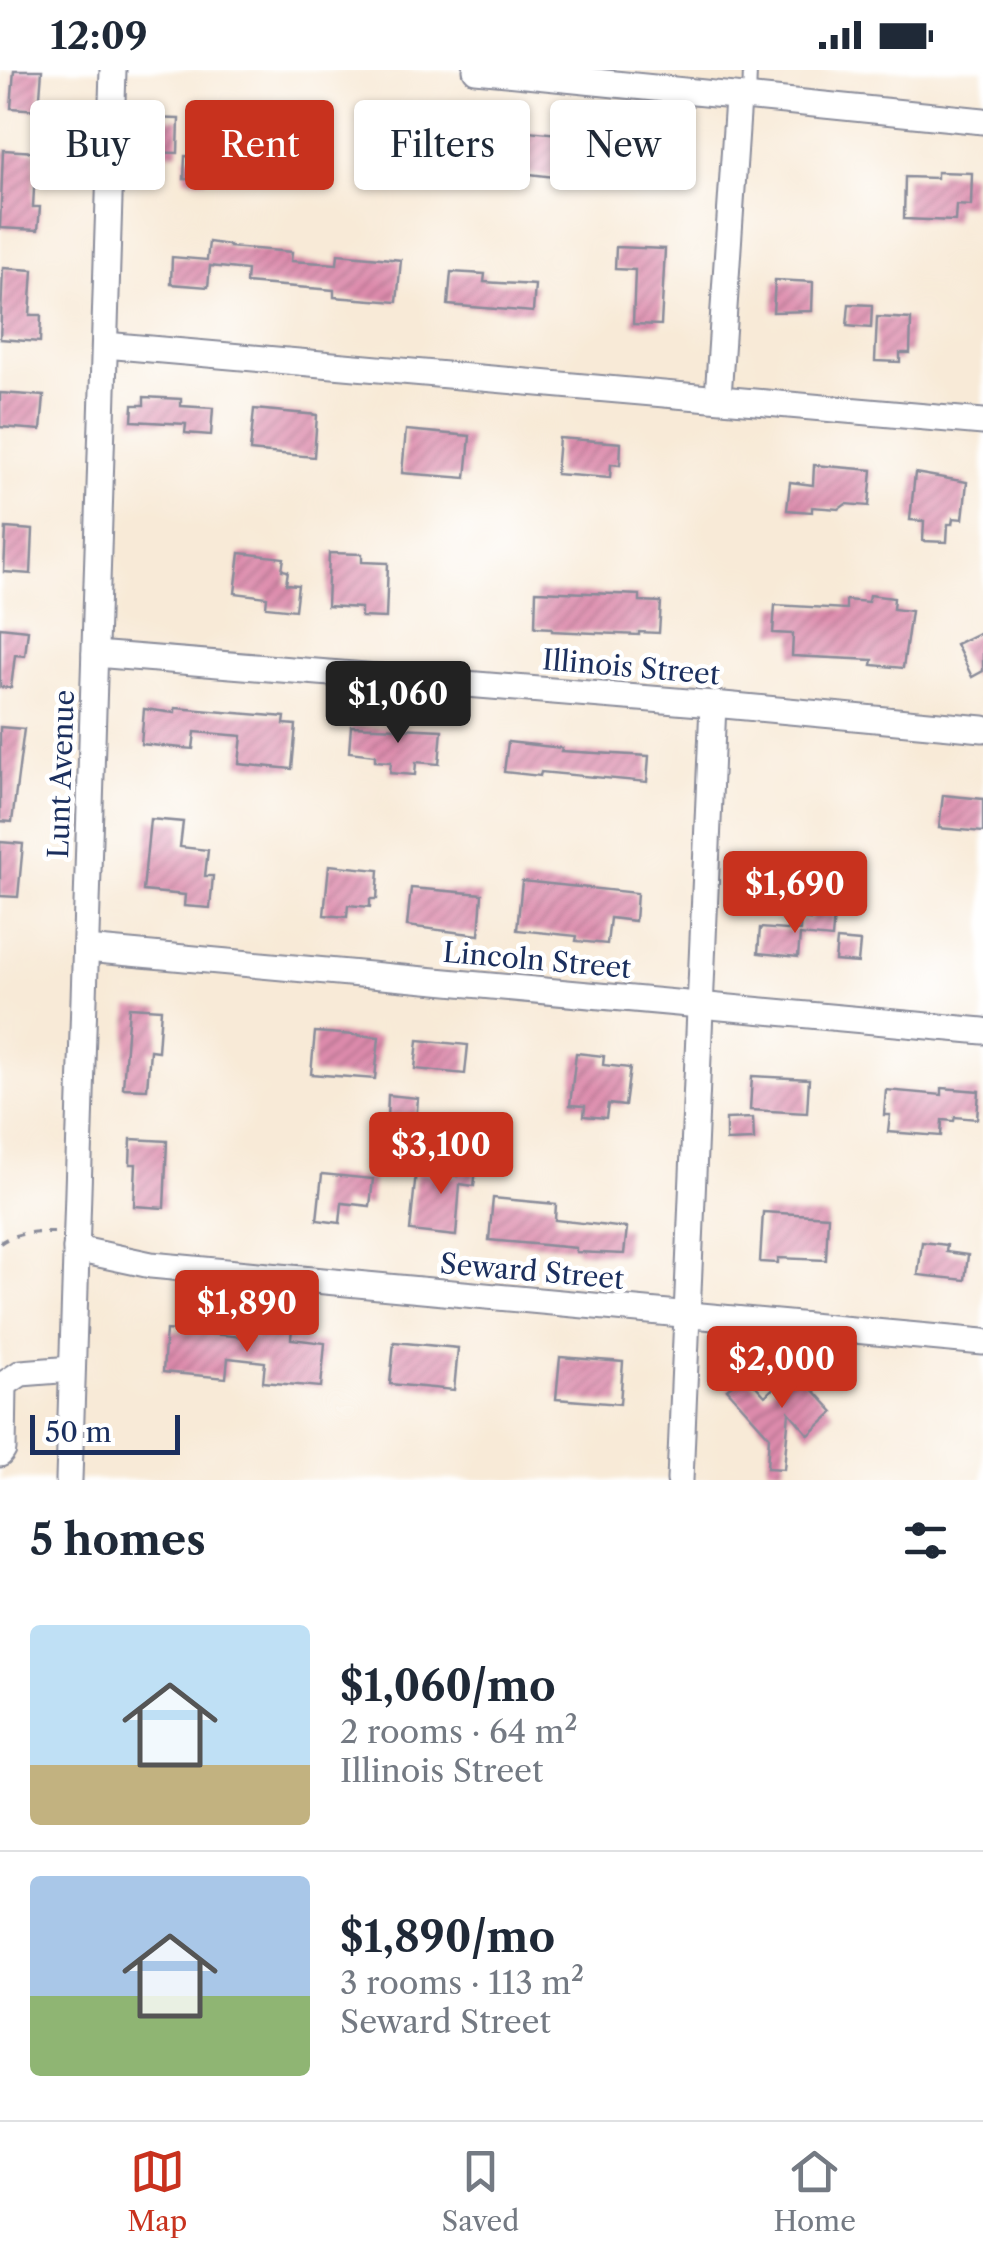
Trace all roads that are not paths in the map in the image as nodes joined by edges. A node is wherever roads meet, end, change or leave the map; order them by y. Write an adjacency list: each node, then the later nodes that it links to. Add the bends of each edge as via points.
1 (114, 70): 6 (street, Lunt Avenue)
2 (476, 70): 4 (street)
3 (750, 70): 4 (lane)
4 (743, 99): 5 (street); 7 (street)
5 (983, 121)
6 (105, 345): 7 (street); 9 (street, Lunt Avenue)
7 (718, 397): 8 (street)
8 (983, 422)
9 (95, 654): 10 (street, Illinois Street); 12 (street, Lunt Avenue)
10 (713, 704): 11 (street, Illinois Street); 13 (street)
11 (983, 729)
12 (86, 949): 13 (street, Lincoln Street); 15 (street, Lunt Avenue)
13 (702, 1006): 14 (street, Lincoln Street); 16 (street)
14 (983, 1031)
15 (68, 1241): 16 (street, Seward Street, via 151,1265); 18 (street, Lunt Avenue)
16 (688, 1315): 17 (street, Seward Street); 22 (street)
17 (983, 1342)
18 (72, 1369): 19 (street, via 20,1373); 21 (street, Lunt Avenue)
19 (2, 1386): 20 (street)
20 (0, 1454)
21 (69, 1480)
22 (680, 1480)

